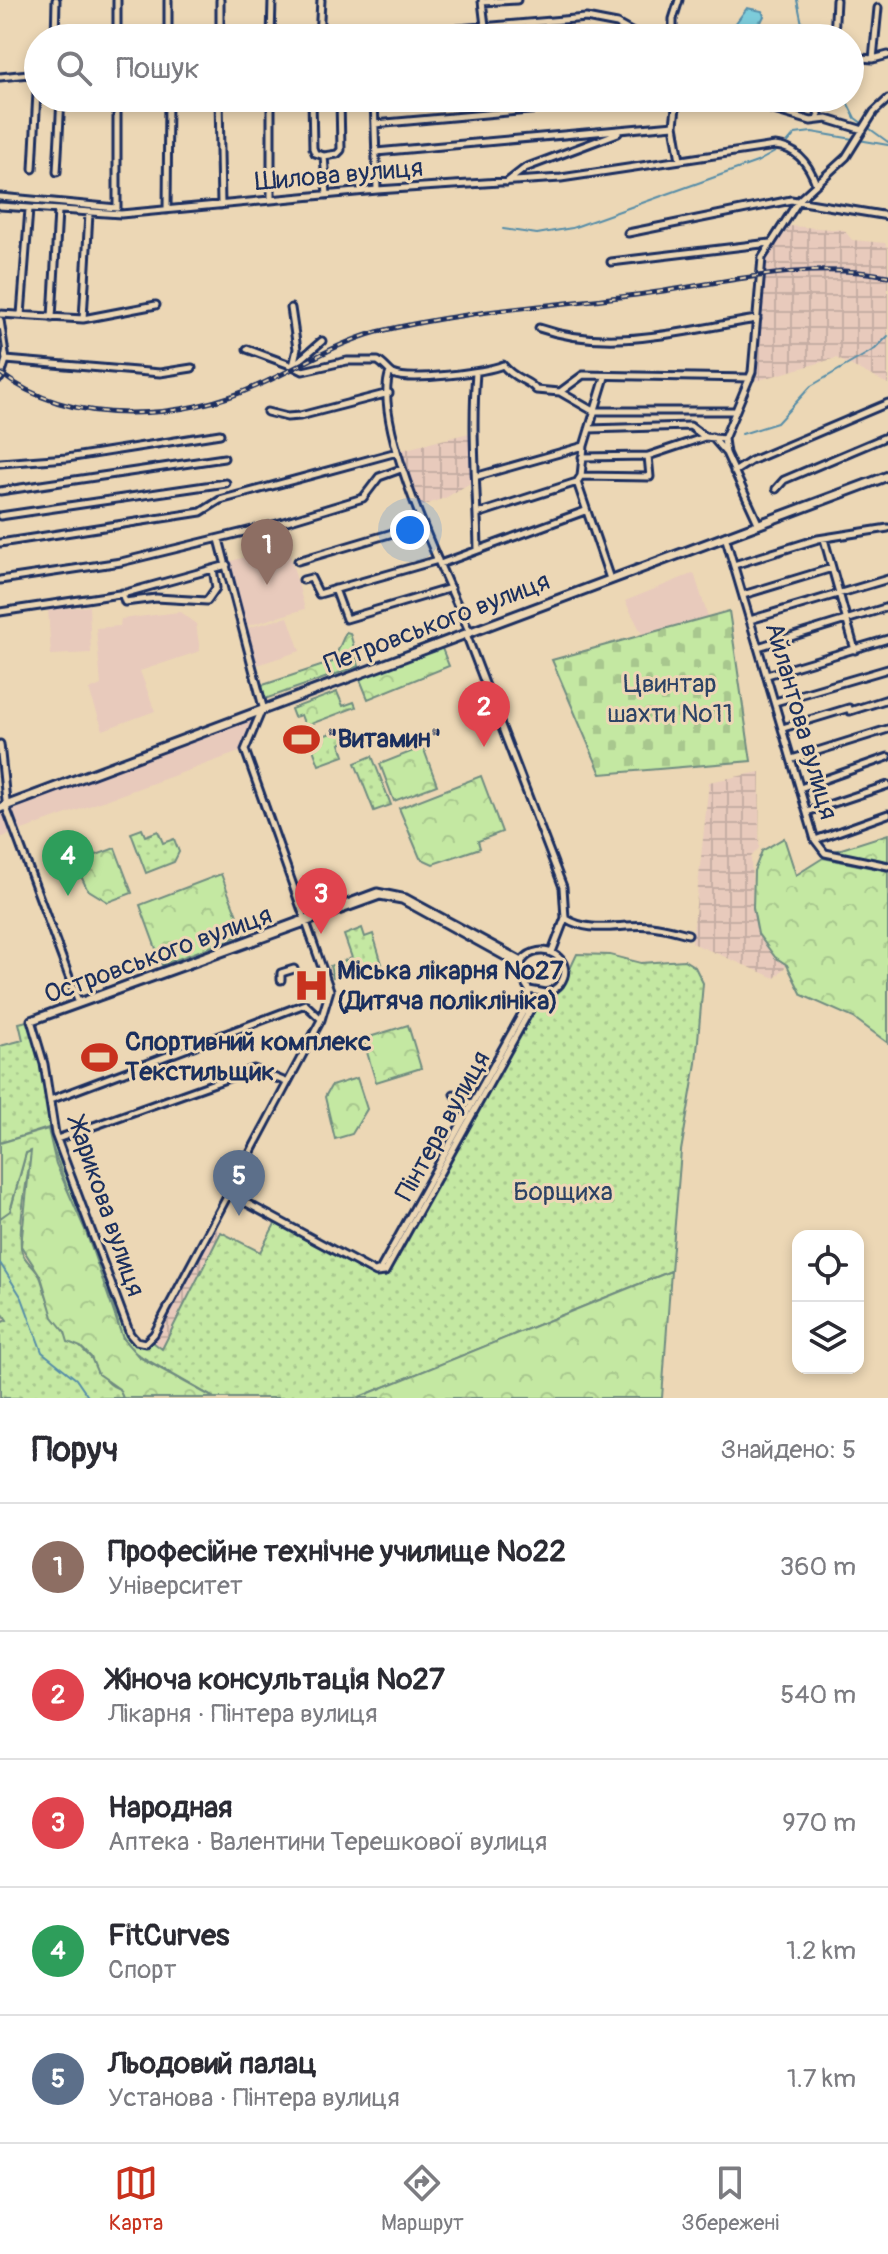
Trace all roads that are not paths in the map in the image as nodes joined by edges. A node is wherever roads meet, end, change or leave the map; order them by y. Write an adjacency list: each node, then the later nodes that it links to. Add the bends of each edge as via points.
1 (56, 0): 12 (street)
2 (117, 0): 13 (street)
3 (168, 0): 14 (street)
4 (220, 0): 15 (street)
5 (272, 0): 16 (street)
6 (321, 0): 17 (street)
7 (517, 0): 10 (street)
8 (679, 0): 21 (street)
9 (836, 0): 22 (street)
10 (482, 1): 18 (street)
11 (878, 8): 25 (street)
12 (55, 24)
13 (117, 24)
14 (168, 24)
15 (220, 24)
16 (271, 24)
17 (320, 24)
18 (485, 24)
19 (510, 24): 20 (street, via 586,18)
20 (617, 24)
21 (673, 24)
22 (835, 24)
23 (888, 55): 25 (street)
24 (864, 58): 25 (street)
25 (873, 59)
26 (24, 74): 27 (street)
27 (0, 77)
28 (888, 99): 45 (street)
29 (36, 112): 50 (street)
30 (60, 112): 51 (street)
31 (117, 112): 64 (street)
32 (168, 112): 62 (street)
33 (219, 112): 59 (street)
34 (271, 112): 57 (street)
35 (312, 112): 48 (street, via 313,148)
36 (340, 112): 48 (street, via 341,150)
37 (375, 112): 43 (street)
38 (507, 112): 43 (street)
39 (675, 112): 44 (street)
40 (786, 112): 42 (street)
41 (818, 112): 42 (street)
42 (817, 120): 45 (street)
43 (375, 124): 47 (street)
44 (674, 125): 46 (street); 49 (street)
45 (863, 130): 53 (street, via 846,157)
46 (621, 131): 47 (street); 52 (street, via 525,168)
47 (376, 152): 54 (street)
48 (324, 156): 55 (street)
49 (680, 160): 52 (street, Шилова вулиця); 53 (street, Шилова вулиця, via 784,147 806,163)
50 (33, 169)
51 (57, 172)
52 (506, 183): 54 (street, Шилова вулиця)
53 (816, 184): 58 (street)
54 (377, 190): 55 (street, Шилова вулиця)
55 (327, 195): 57 (street, Шилова вулиця)
56 (0, 197): 64 (street, Шилова вулиця)
57 (271, 200): 59 (street, Шилова вулиця)
58 (799, 200): 66 (street); 67 (street); 68 (street)
59 (221, 205): 62 (street, Шилова вулиця)
60 (0, 206): 61 (street, Шилова вулиця)
61 (29, 209): 63 (street, Шилова вулиця); 72 (street)
62 (167, 210): 64 (street, Шилова вулиця)
63 (58, 211): 65 (street, Шилова вулиця); 74 (street)
64 (119, 211): 65 (street, Шилова вулиця)
65 (89, 213): 75 (street)
66 (888, 216)
67 (628, 233)
68 (770, 243): 69 (street); 76 (street, via 761,265)
69 (611, 262)
70 (156, 305): 75 (street)
71 (291, 308): 81 (street, via 297,349)
72 (21, 315): 73 (street); 74 (street)
73 (0, 317): 80 (street)
74 (52, 318): 75 (street)
75 (83, 319)
76 (757, 319): 77 (street, via 628,340 570,339); 87 (street)
77 (539, 328)
78 (322, 341): 81 (street)
79 (247, 349): 81 (street)
80 (6, 360): 82 (street, via 160,373); 86 (street)
81 (293, 366): 83 (street, via 303,371 347,361 378,361)
82 (192, 368)
83 (390, 372): 84 (street); 89 (street)
84 (476, 373): 88 (street, via 503,365 513,378 536,390); 108 (street, via 471,422)
85 (605, 377): 87 (street); 88 (street, via 583,375); 91 (street)
86 (0, 378)
87 (750, 378): 92 (street)
88 (560, 392): 91 (street)
89 (389, 393): 93 (street, via 300,416); 100 (street)
90 (888, 403): 107 (street)
91 (593, 411): 92 (street); 94 (street)
92 (733, 411): 98 (street)
93 (267, 412)
94 (589, 429): 97 (street, via 690,426); 99 (street)
95 (220, 434): 105 (street)
96 (888, 436): 112 (street, via 784,480)
97 (708, 437): 98 (street); 101 (street); 102 (street)
98 (724, 439): 101 (street)
99 (584, 446): 103 (street); 108 (street)
100 (397, 452): 106 (street); 123 (street, via 228,498 201,512)
101 (726, 453): 107 (street)
102 (648, 456): 103 (street); 110 (street, via 650,477)
103 (582, 457): 110 (street)
104 (224, 458): 113 (street)
105 (0, 463)
106 (401, 469): 117 (street); 121 (street, via 379,477 359,500)
107 (734, 472): 118 (street)
108 (478, 476): 115 (street)
109 (888, 478): 118 (main road, Петровського вулиця)
110 (579, 479): 114 (street); 115 (street)
111 (226, 483): 116 (street)
112 (776, 489)
113 (0, 491)
114 (585, 511): 124 (street); 131 (street)
115 (477, 514): 124 (street)
116 (0, 516)
117 (423, 524): 125 (street); 126 (street)
118 (759, 525): 120 (main road, Петровського вулиця)
119 (888, 528): 122 (street)
120 (725, 536): 128 (street, Айлантова вулиця); 131 (main road, Петровського вулиця)
121 (219, 539): 127 (street); 133 (street, via 121,562)
122 (824, 539): 128 (street); 129 (street)
123 (0, 543)
124 (478, 550): 126 (street)
125 (298, 561)
126 (439, 562): 135 (street); 136 (street)
127 (227, 565): 130 (street); 152 (street)
128 (734, 565): 139 (street, Айлантова вулиця)
129 (832, 568): 138 (street); 139 (street)
130 (213, 569): 137 (street); 137 (street, via 216,588 207,601 125,602)
131 (610, 579): 144 (main road, Петровського вулиця)
132 (888, 579): 138 (street)
133 (0, 580)
134 (303, 580): 136 (street, via 311,578 317,593)
135 (451, 588): 136 (street, via 346,619); 144 (street)
136 (335, 589)
137 (122, 593): 141 (street)
138 (840, 594): 142 (street); 143 (street)
139 (743, 595): 142 (street, Айлантова вулиця)
140 (888, 607): 143 (street)
141 (0, 612)
142 (750, 620): 146 (street, Айлантова вулиця)
143 (847, 620): 146 (street); 147 (street)
144 (467, 632): 152 (main road, Петровського вулиця); 165 (street, via 563,887)
145 (888, 639): 147 (street)
146 (758, 647): 149 (street, Айлантова вулиця)
147 (855, 650): 149 (street)
148 (888, 669): 151 (street)
149 (767, 675): 151 (street, Айлантова вулиця)
150 (888, 699): 153 (street)
151 (775, 702): 153 (street, Айлантова вулиця)
152 (263, 710): 160 (main road, Петровського вулиця); 166 (street, via 245,750)
153 (783, 728): 157 (street, Айлантова вулиця)
154 (888, 729): 157 (street)
155 (0, 744): 160 (street)
156 (888, 757): 159 (street)
157 (792, 759): 159 (street, Айлантова вулиця)
158 (888, 785): 161 (street)
159 (800, 788): 161 (street, Айлантова вулиця)
160 (3, 807): 174 (street)
161 (807, 812): 163 (street, Айлантова вулиця)
162 (888, 814): 163 (street)
163 (815, 840): 164 (street, Айлантова вулиця, via 825,853)
164 (888, 866)
165 (565, 918): 167 (street, via 574,924 650,925); 168 (street)
166 (307, 919): 169 (street, Островського вулиця, via 380,896 395,898); 174 (street, Островського вулиця); 175 (street, Островського вулиця); 176 (street, via 330,984)
167 (688, 934)
168 (552, 952): 169 (street, via 534,950); 173 (street, via 561,960 564,974)
169 (521, 963): 172 (street, via 521,980)
170 (294, 969): 171 (street, via 281,973)
171 (281, 980)
172 (529, 990): 173 (street); 180 (street, Пінтера вулиця, via 528,1003)
173 (546, 993): 181 (street, Пінтера вулиця, via 534,1003)
174 (78, 1001): 175 (street, Островського вулиця)
175 (31, 1020): 179 (street, Жарикова вулиця)
176 (321, 1020): 177 (street); 179 (street, via 305,1004)
177 (286, 1082): 182 (street, via 254,1069); 183 (street)
178 (454, 1094): 180 (street)
179 (50, 1100): 182 (street, Жарикова вулиця)
180 (472, 1104): 181 (street, Пінтера вулиця)
181 (459, 1133): 183 (street, Пінтера вулиця, via 380,1270 374,1272)
182 (57, 1139): 183 (street, Жарикова вулиця, via 136,1341 150,1340)
183 (228, 1193)

